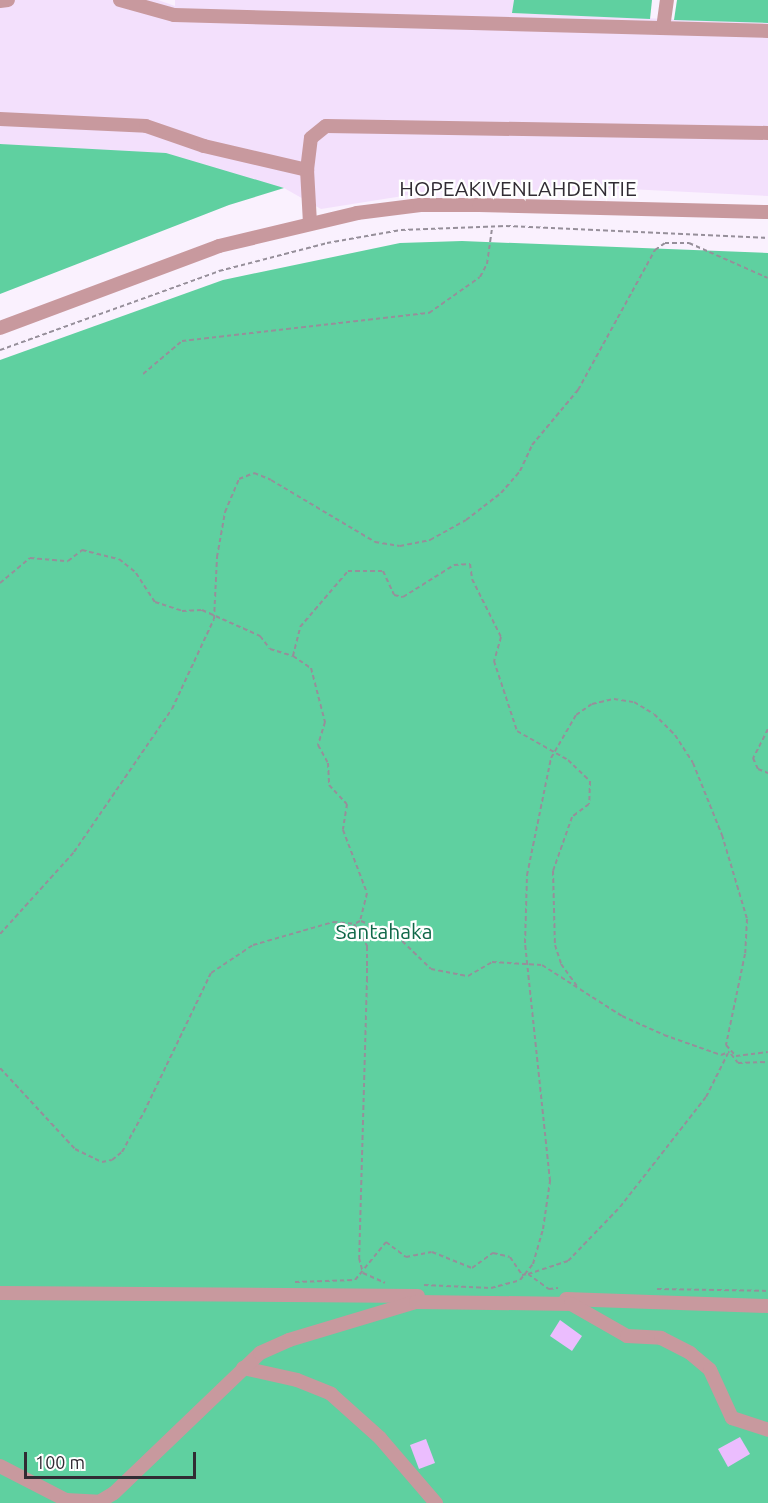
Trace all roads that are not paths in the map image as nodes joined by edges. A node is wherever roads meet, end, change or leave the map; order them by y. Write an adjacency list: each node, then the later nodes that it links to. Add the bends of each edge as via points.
1 (8, 0): 4 (street)
2 (120, 0): 5 (street, via 174,15)
3 (667, 0): 5 (street)
4 (0, 1)
5 (663, 28): 6 (street)
6 (768, 31)
7 (0, 119): 9 (street, via 146,126 204,146)
8 (768, 133): 9 (street, via 326,126 311,138)
9 (307, 170): 11 (street)
10 (768, 212): 11 (street, HOPEAKIVENLAHDENTIE, via 420,205)
11 (310, 223): 12 (street, HOPEAKIVENLAHDENTIE, via 219,246)
12 (0, 328)
13 (0, 1293): 14 (street, via 415,1296)
14 (768, 1306)
15 (243, 1368): 16 (street, via 260,1353 289,1340 416,1302 571,1304 627,1336 661,1338 690,1353 710,1370 732,1418); 17 (street, via 114,1493 99,1502 66,1500); 18 (street, via 297,1380 331,1395 380,1438)
16 (768, 1430)
17 (0, 1466)
18 (436, 1503)

